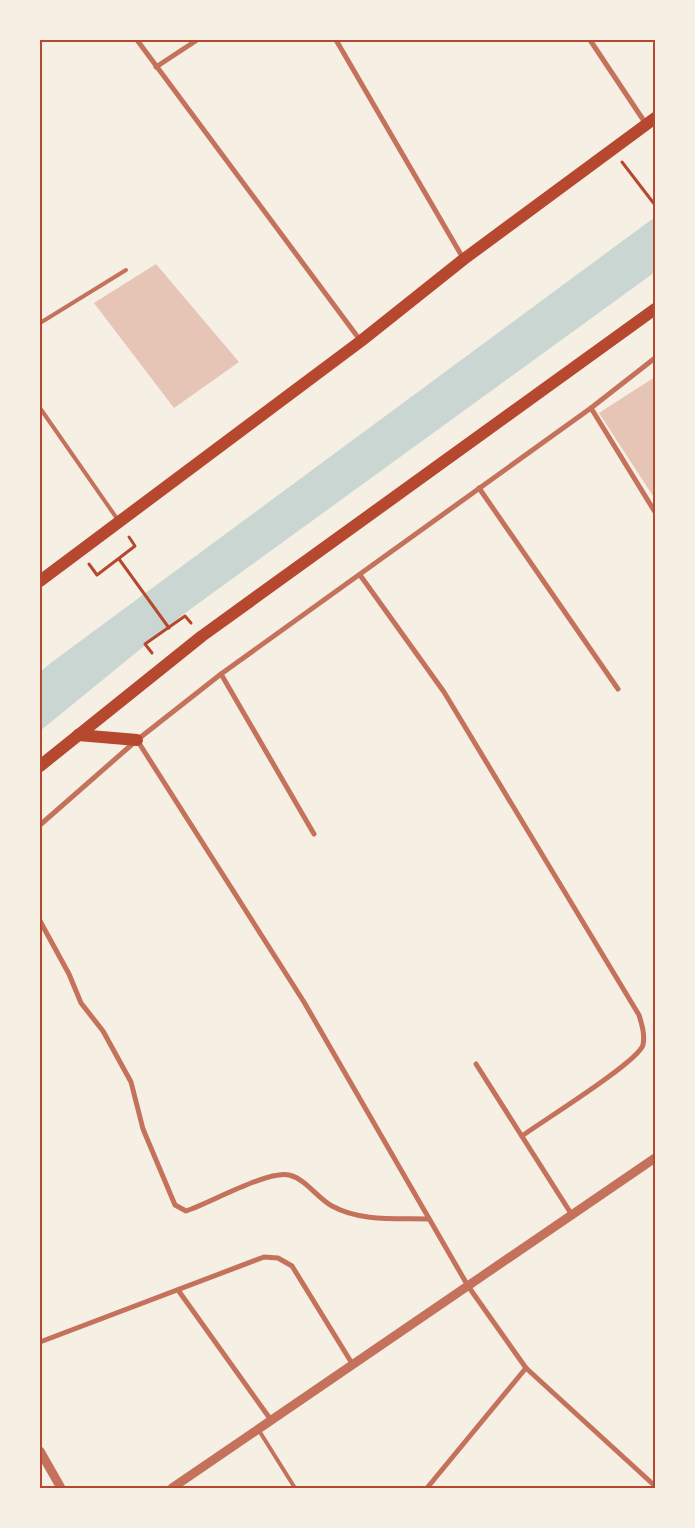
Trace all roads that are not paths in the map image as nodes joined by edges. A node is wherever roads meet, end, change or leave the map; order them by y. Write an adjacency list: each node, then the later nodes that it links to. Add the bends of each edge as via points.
1 (137, 40): 5 (street)
2 (197, 40): 5 (street)
3 (336, 40): 7 (street)
4 (590, 40): 6 (street)
5 (156, 67): 11 (street)
6 (650, 121): 7 (main road)
7 (464, 259): 11 (main road)
8 (126, 270): 10 (lane)
9 (655, 309): 22 (main road, via 202,636)
10 (40, 323)
11 (361, 341): 17 (main road)
12 (655, 358): 14 (street)
13 (40, 408): 17 (lane)
14 (591, 408): 15 (street); 16 (street)
15 (478, 488): 18 (street); 21 (street)
16 (655, 512)
17 (119, 522): 19 (main road)
18 (360, 576): 20 (street); 29 (street, via 444,692 639,1015 644,1032 642,1047 625,1064)
19 (40, 581)
20 (221, 674): 23 (street); 26 (street)
21 (618, 689)
22 (78, 735): 23 (main road); 24 (main road)
23 (137, 740): 25 (street); 32 (street, via 304,1002)
24 (40, 766)
25 (40, 825)
26 (314, 834)
27 (40, 921): 32 (street, via 81,1003 103,1031 131,1082 143,1129 175,1205 186,1211 272,1175 289,1175 348,1214)
28 (476, 1064): 29 (street)
29 (522, 1136): 31 (street)
30 (655, 1158): 31 (street)
31 (572, 1215): 33 (street)
32 (429, 1219): 33 (street)
33 (468, 1286): 36 (street); 37 (street)
34 (178, 1290): 35 (street); 36 (street, via 264,1257 278,1258 292,1266); 38 (street)
35 (40, 1342)
36 (353, 1365): 38 (street)
37 (526, 1368): 41 (street); 45 (street)
38 (271, 1420): 39 (street)
39 (258, 1429): 43 (street); 44 (lane)
40 (40, 1451): 42 (street)
41 (655, 1486)
42 (62, 1488)
43 (172, 1488)
44 (295, 1488)
45 (427, 1488)

